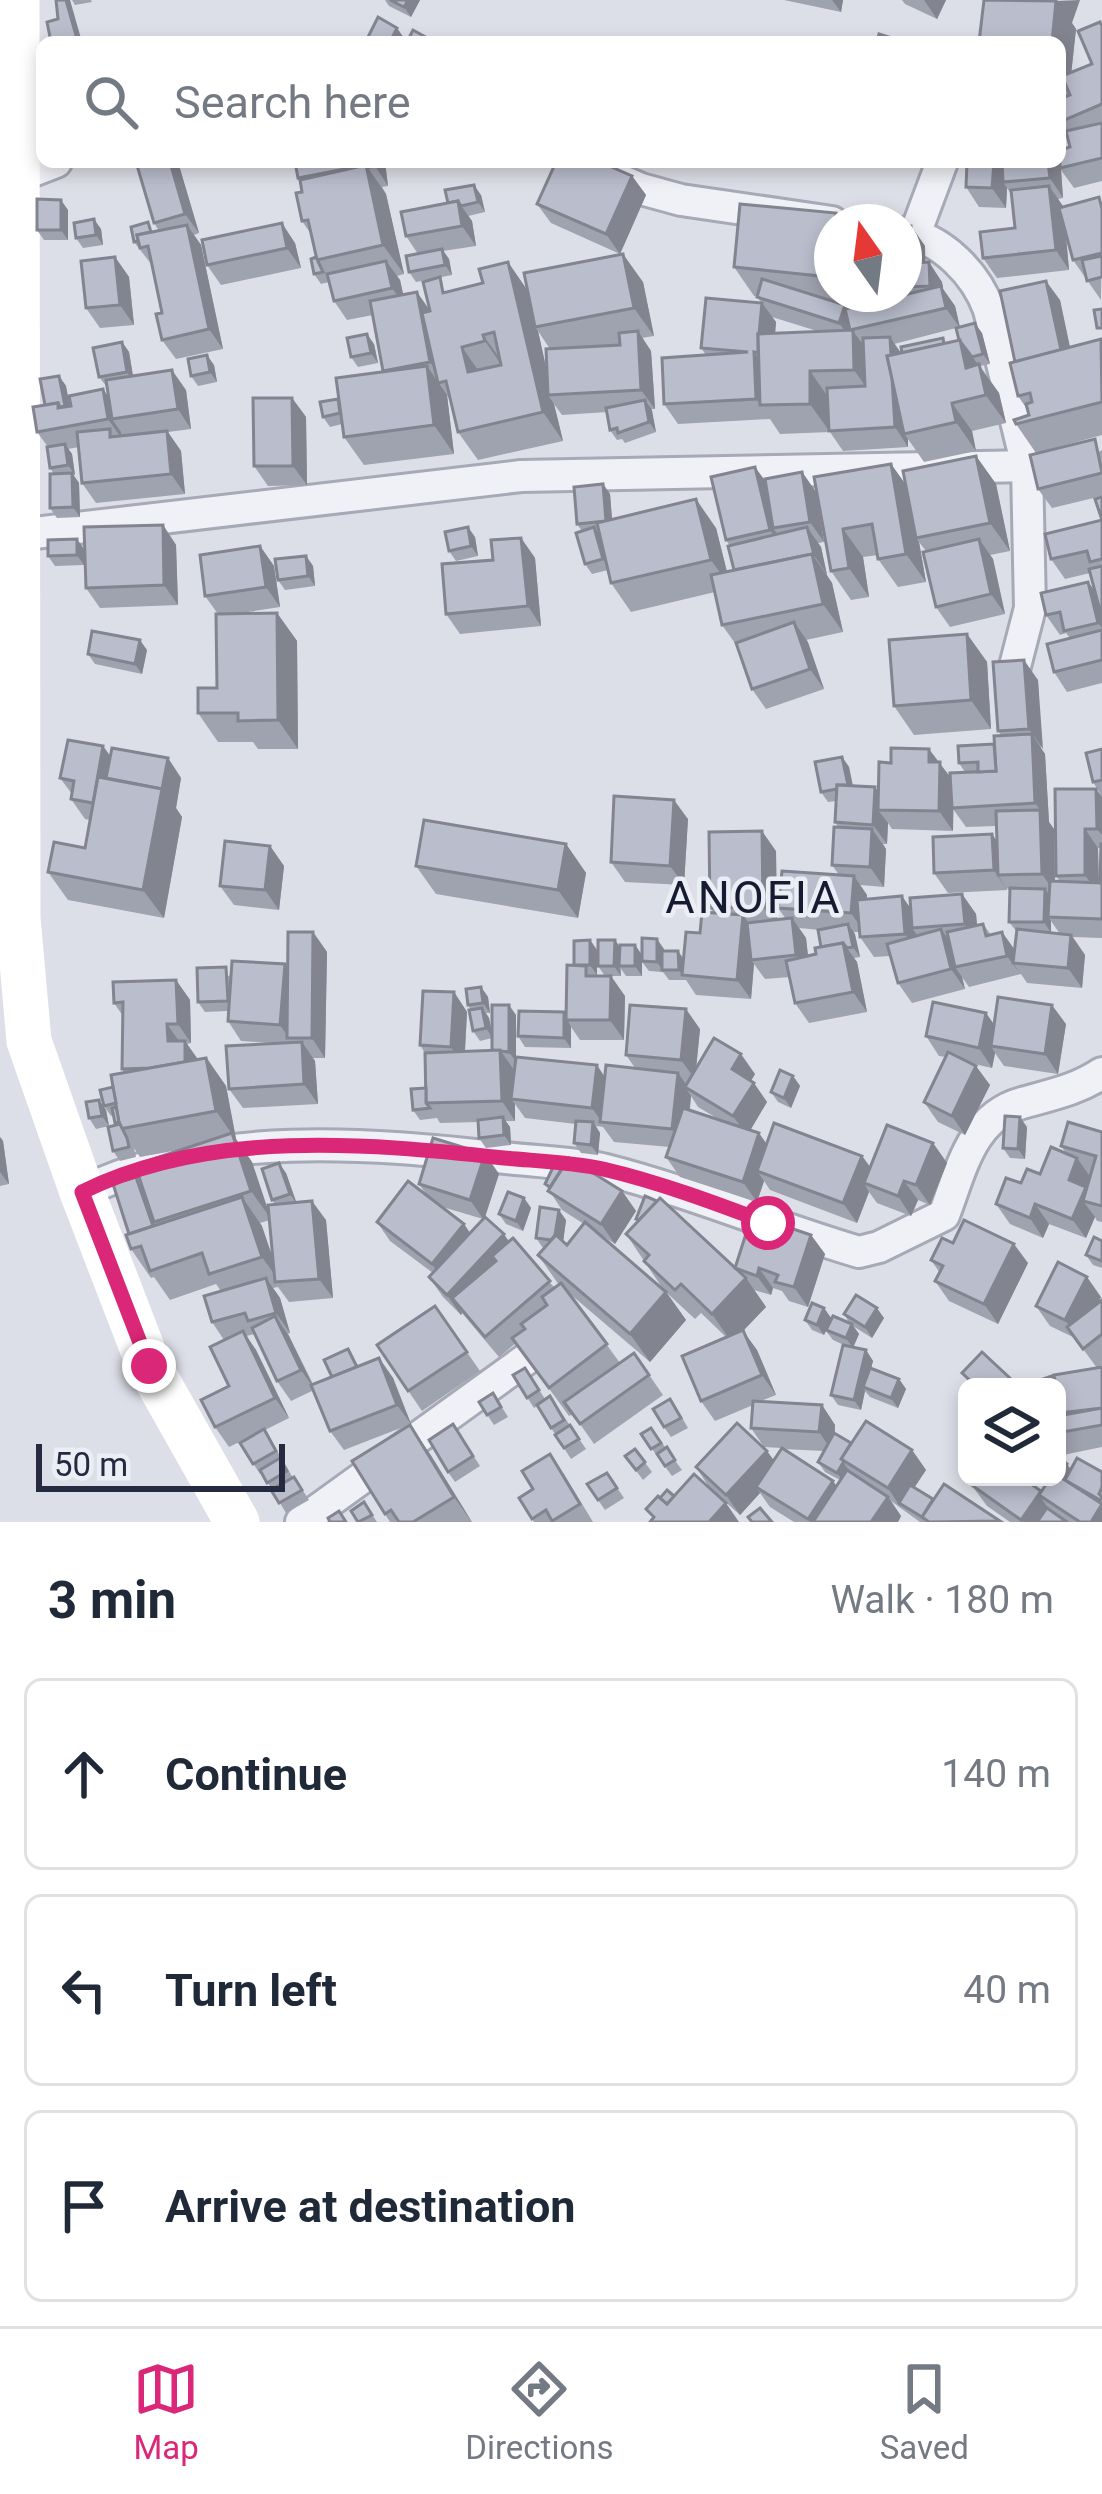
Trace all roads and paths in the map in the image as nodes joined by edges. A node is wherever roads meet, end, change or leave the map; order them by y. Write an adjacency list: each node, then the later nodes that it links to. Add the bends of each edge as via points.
1 (17, 0): 2 (main road)
2 (36, 161)
3 (592, 168): 7 (street, via 682,200)
4 (939, 168): 6 (street)
5 (37, 169): 10 (main road)
6 (922, 206)
7 (814, 220)
8 (922, 238): 9 (street, via 981,287)
9 (1027, 466): 10 (street, via 521,476); 11 (street, via 1030,608)
10 (16, 535): 13 (main road, via 18,917 29,1041)
11 (1014, 670)
12 (1102, 1073): 13 (street, via 997,1113 972,1142 944,1215 859,1252 602,1169 437,1150 216,1153 116,1175)
13 (82, 1192): 15 (main road, via 149,1366)
14 (532, 1354): 16 (street)
15 (237, 1522)
16 (301, 1522)

